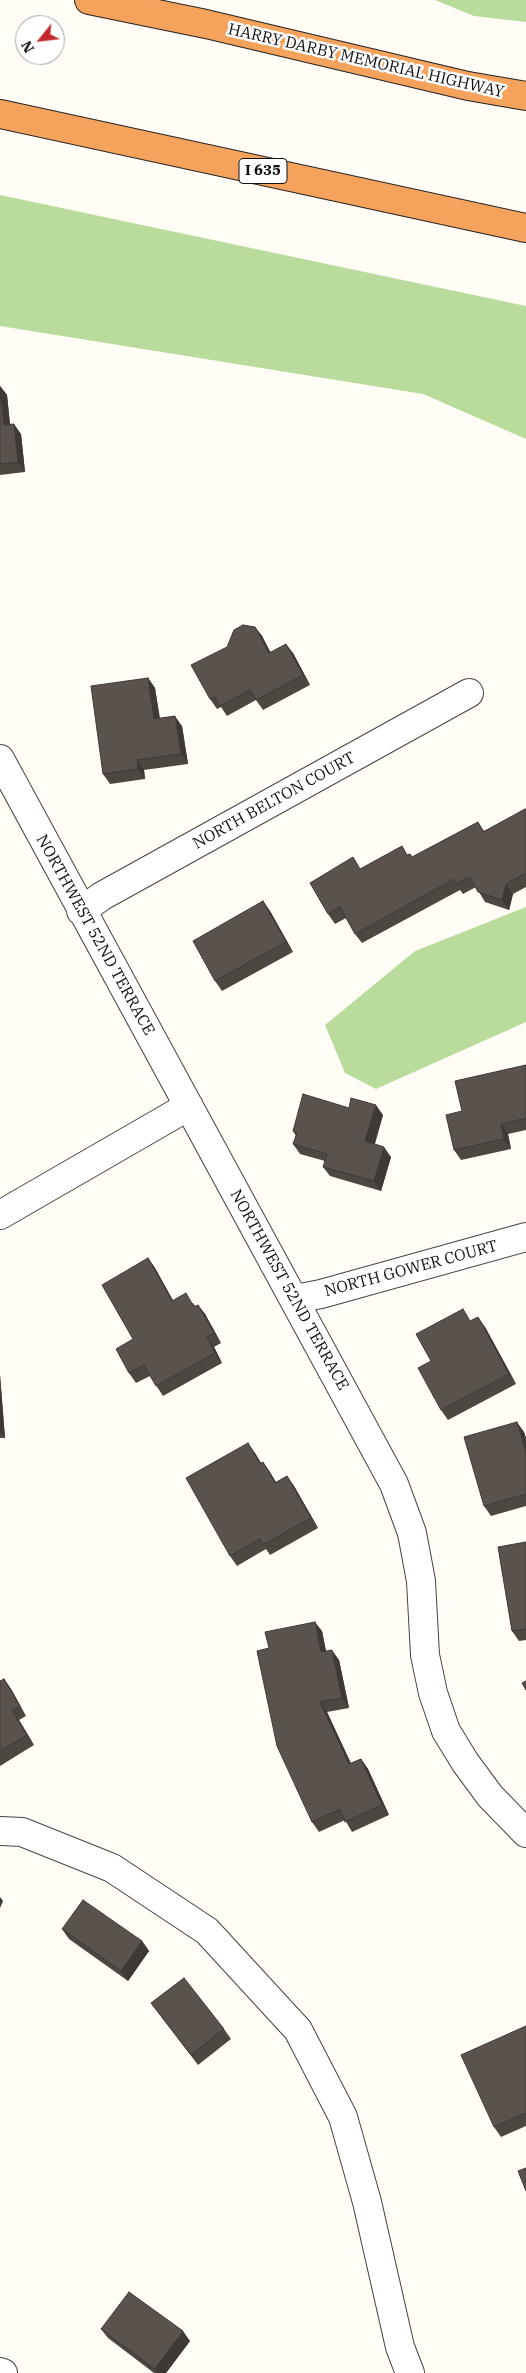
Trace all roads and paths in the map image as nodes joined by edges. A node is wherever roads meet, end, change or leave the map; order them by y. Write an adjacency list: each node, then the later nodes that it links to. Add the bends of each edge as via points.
1 (89, 0): 3 (highway)
2 (156, 0): 3 (highway)
3 (206, 24): 4 (highway, HARRY DARBY MEMORIAL HIGHWAY, via 468,86)
4 (526, 96)
5 (0, 114): 6 (highway, I 635)
6 (526, 228)
7 (469, 693): 9 (street, NORTH BELTON COURT, via 102,896)
8 (0, 759): 9 (street, NORTHWEST 52ND TERRACE)
9 (81, 911): 10 (street, NORTHWEST 52ND TERRACE)
10 (189, 1106): 11 (street); 13 (street, NORTHWEST 52ND TERRACE)
11 (0, 1214)
12 (526, 1237): 13 (street, NORTH GOWER COURT)
13 (295, 1299): 15 (street, NORTHWEST 52ND TERRACE, via 394,1484 412,1534 420,1581 425,1656 446,1731 490,1796)
14 (0, 1831): 16 (street, via 22,1832 112,1868 207,1931 298,2030 343,2117 367,2202 400,2347)
15 (526, 1833)
16 (410, 2373)

